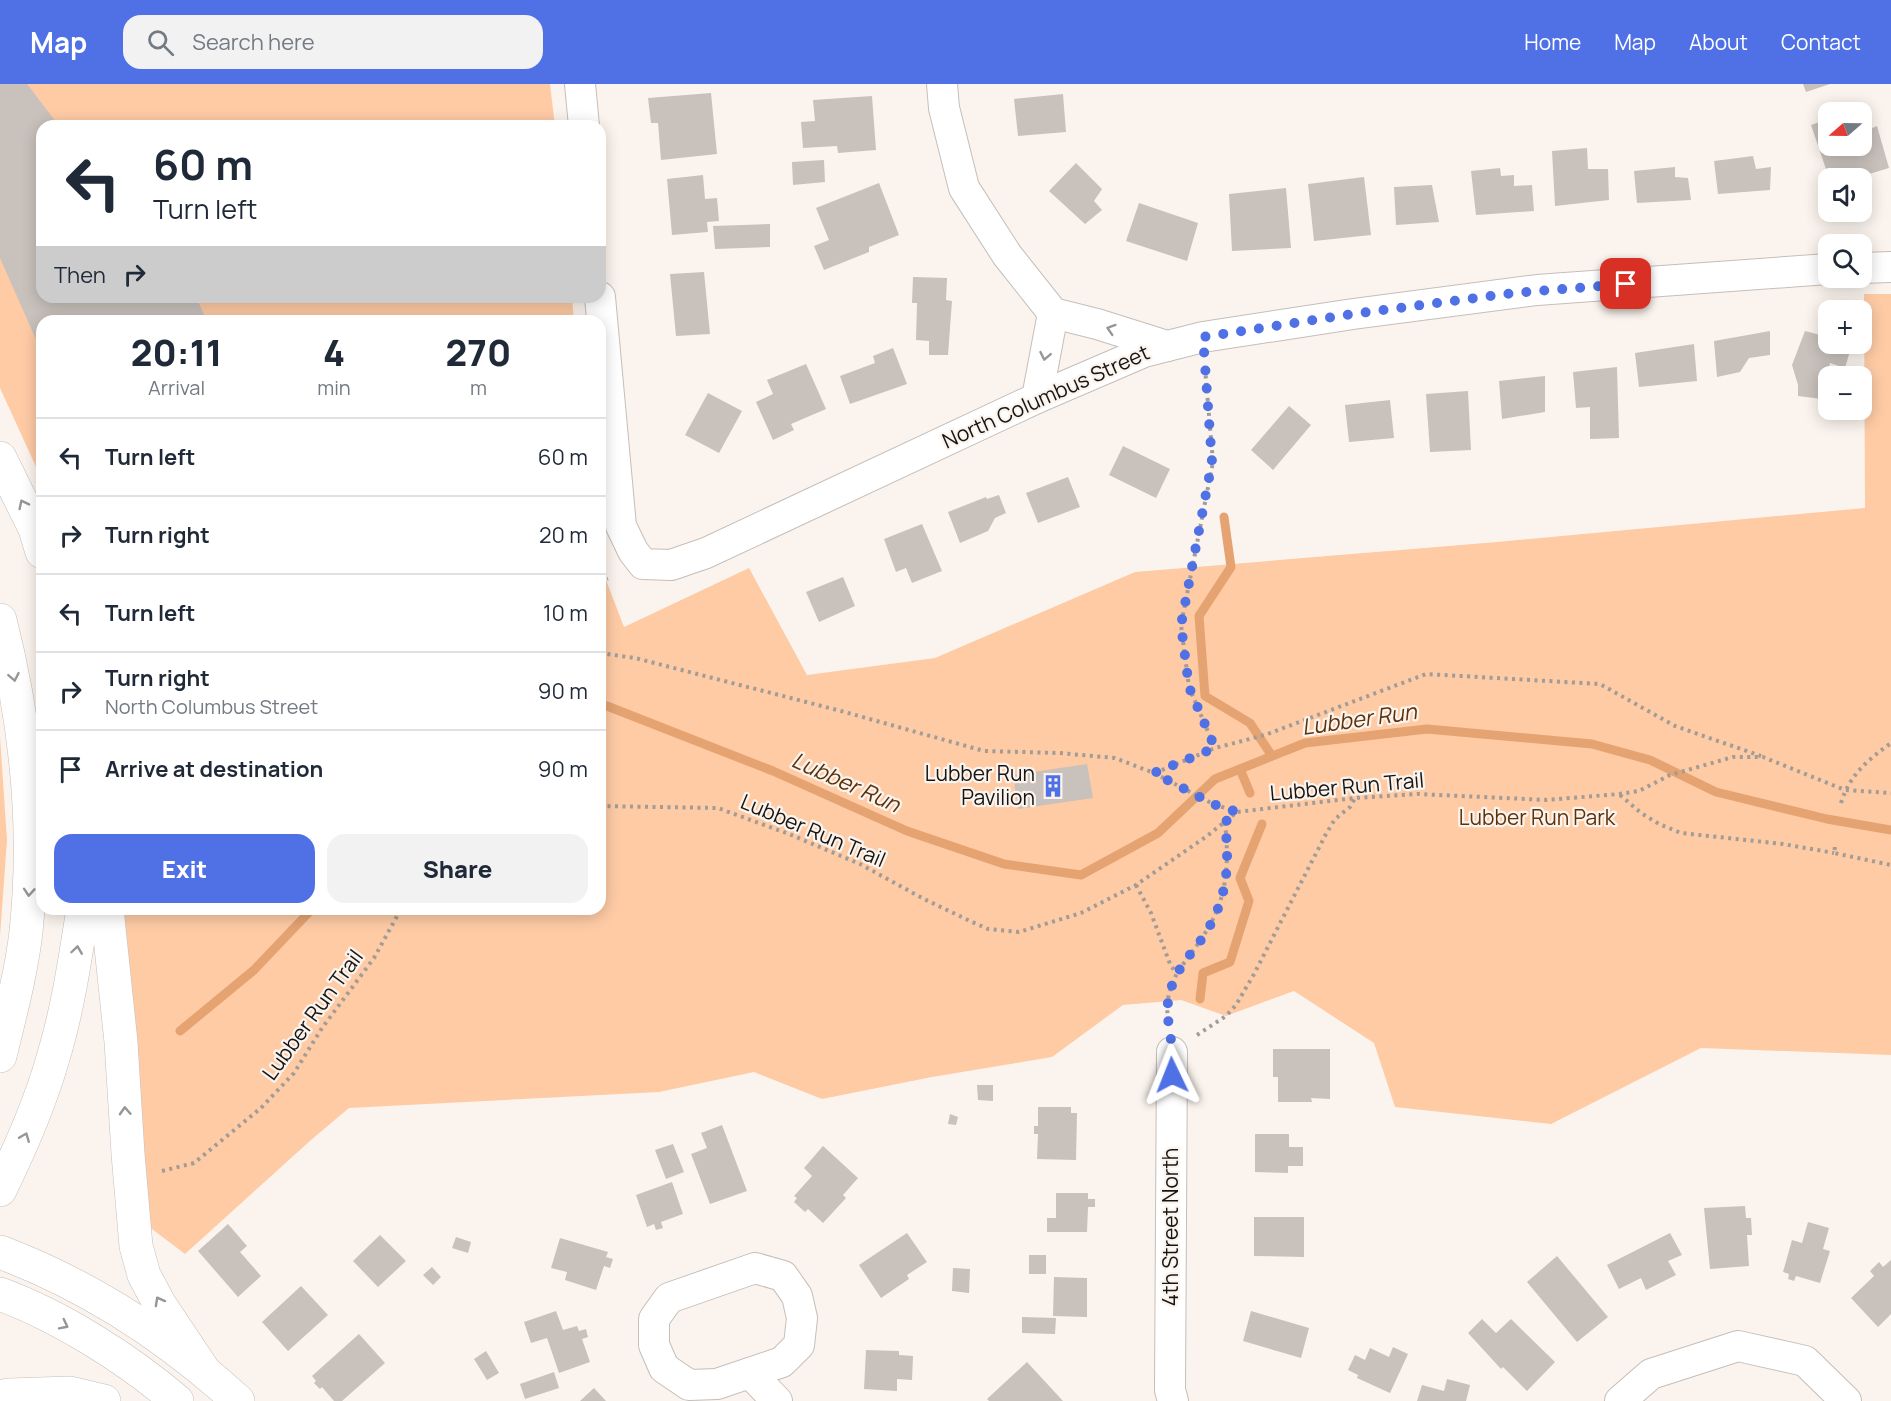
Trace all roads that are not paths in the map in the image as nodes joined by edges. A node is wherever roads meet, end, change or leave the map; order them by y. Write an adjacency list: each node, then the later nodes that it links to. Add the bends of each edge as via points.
1 (580, 84): 3 (street)
2 (942, 84): 7 (street, via 944,108 964,188 1007,255)
3 (583, 120)
4 (1891, 267): 5 (street)
5 (1872, 268)
6 (1818, 270): 8 (street, North Columbus Street, via 1537,290 1353,314)
7 (1053, 314): 8 (street, one-way to 7); 10 (street, one-way to 10)
8 (1167, 346): 10 (street, North Columbus Street, via 1144,351)
9 (606, 362): 10 (street, North Columbus Street, via 621,526 643,564 671,565 706,553)
10 (1037, 398)
11 (0, 458): 12 (main road, one-way to 11)
12 (36, 532)
13 (0, 620): 17 (main road, one-way to 17, via 20,711 29,792 30,870 26,933)
14 (82, 915): 18 (main road, one-way to 14, via 25,1138 53,1058 72,980)
15 (108, 915): 21 (main road, one-way to 15, via 144,1275 136,1246)
16 (1172, 1052): 28 (street, 4th Street North)
17 (0, 1056)
18 (0, 1190)
19 (0, 1252): 21 (main road, via 93,1295 143,1325)
20 (6, 1296): 25 (main road, one-way to 25, via 128,1363)
21 (201, 1368): 26 (main road)
22 (750, 1373): 22 (street, via 782,1362 799,1344 802,1318 797,1296 783,1276 755,1268 669,1299 654,1319 654,1346 664,1368 689,1384 717,1384); 27 (street)
23 (0, 1397): 24 (main road, via 70,1393)
24 (104, 1401)
25 (177, 1401)
26 (238, 1401)
27 (777, 1401)
28 (1173, 1401)
29 (1620, 1401): 30 (street, via 1651,1374 1738,1346 1805,1361)
30 (1846, 1401)

